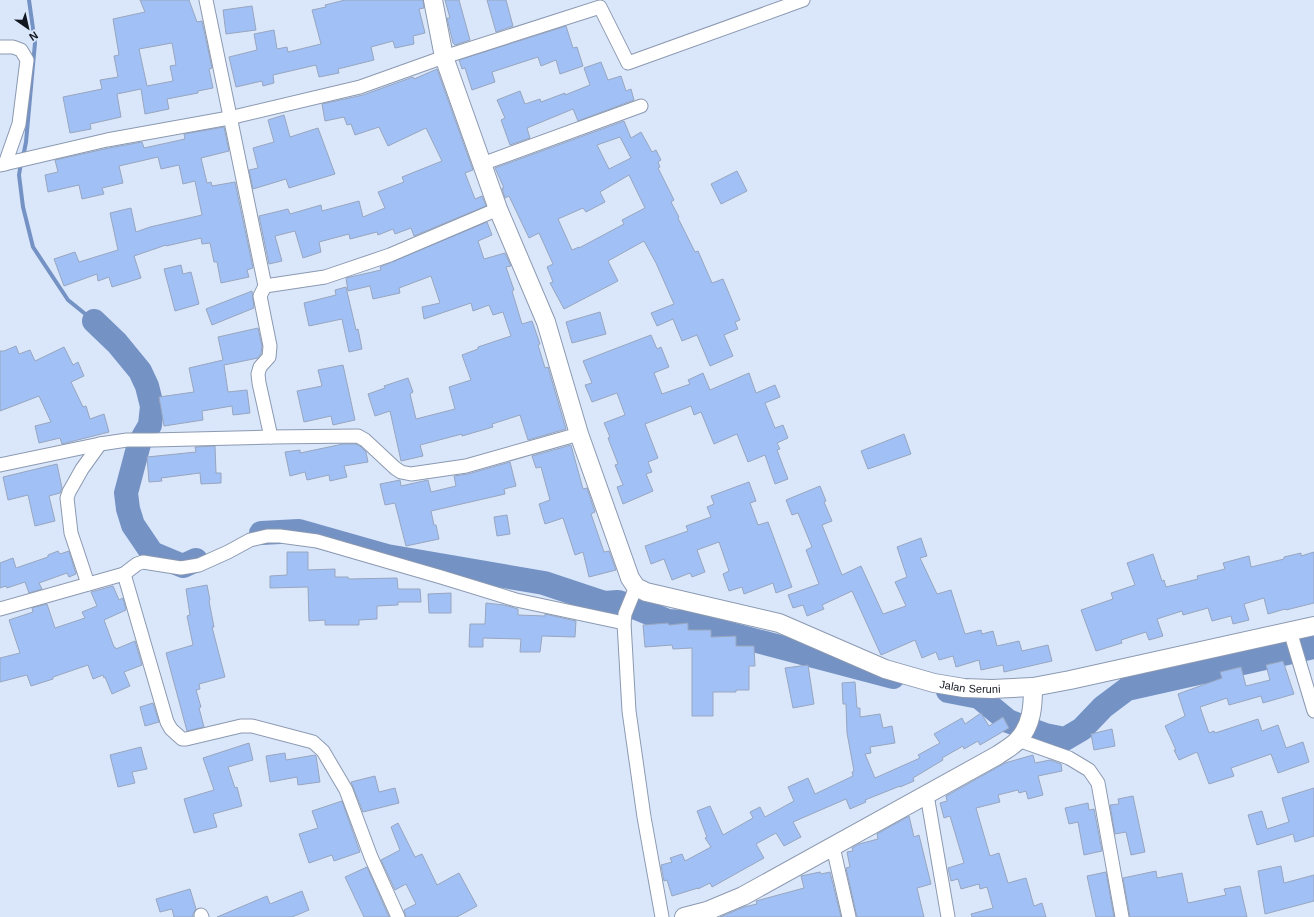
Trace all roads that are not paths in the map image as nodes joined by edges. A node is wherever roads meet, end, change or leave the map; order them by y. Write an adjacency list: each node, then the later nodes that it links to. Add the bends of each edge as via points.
1 (206, 0): 7 (street)
2 (433, 0): 5 (street)
3 (804, 0): 5 (street, via 628,63 600,7)
4 (0, 47): 8 (street, via 21,50 27,60 19,124)
5 (444, 57): 7 (street, via 360,87); 9 (street)
6 (641, 106): 9 (street)
7 (230, 118): 8 (street, via 107,140); 11 (street)
8 (5, 164)
9 (482, 164): 10 (street)
10 (498, 209): 11 (street, via 390,255 325,277); 12 (street, via 546,322)
11 (265, 286): 13 (street, via 260,296 270,352 258,374)
12 (579, 434): 13 (street, via 466,466 411,474 401,472 358,436); 18 (street)
13 (271, 437): 14 (street, via 127,440)
14 (100, 444): 15 (street); 17 (street, via 82,469 67,498 71,533)
15 (0, 465)
16 (124, 574): 17 (street); 20 (street, via 143,562 181,568 199,565 250,540 280,536 317,541 516,600); 28 (street, via 159,697 171,729 182,739 186,739 241,726 252,726 313,742 323,751 346,790 371,857)
17 (88, 584): 19 (street)
18 (634, 593): 20 (street); 23 (street, Jalan Seruni, via 646,592 779,623 885,669 934,683 964,688)
19 (0, 610)
20 (624, 618): 29 (street, via 629,711)
21 (1314, 626): 22 (street, Jalan Seruni)
22 (1292, 637): 23 (street, Jalan Seruni); 24 (street)
23 (1033, 687): 25 (street, via 1033,704)
24 (1314, 711)
25 (1024, 731): 26 (street, via 998,755); 33 (street, via 1089,770 1098,784)
26 (927, 795): 27 (street); 32 (street)
27 (833, 847): 30 (street, via 743,896 707,911); 31 (street)
28 (398, 917)
29 (662, 917)
30 (684, 917)
31 (849, 917)
32 (948, 917)
33 (1122, 917)

